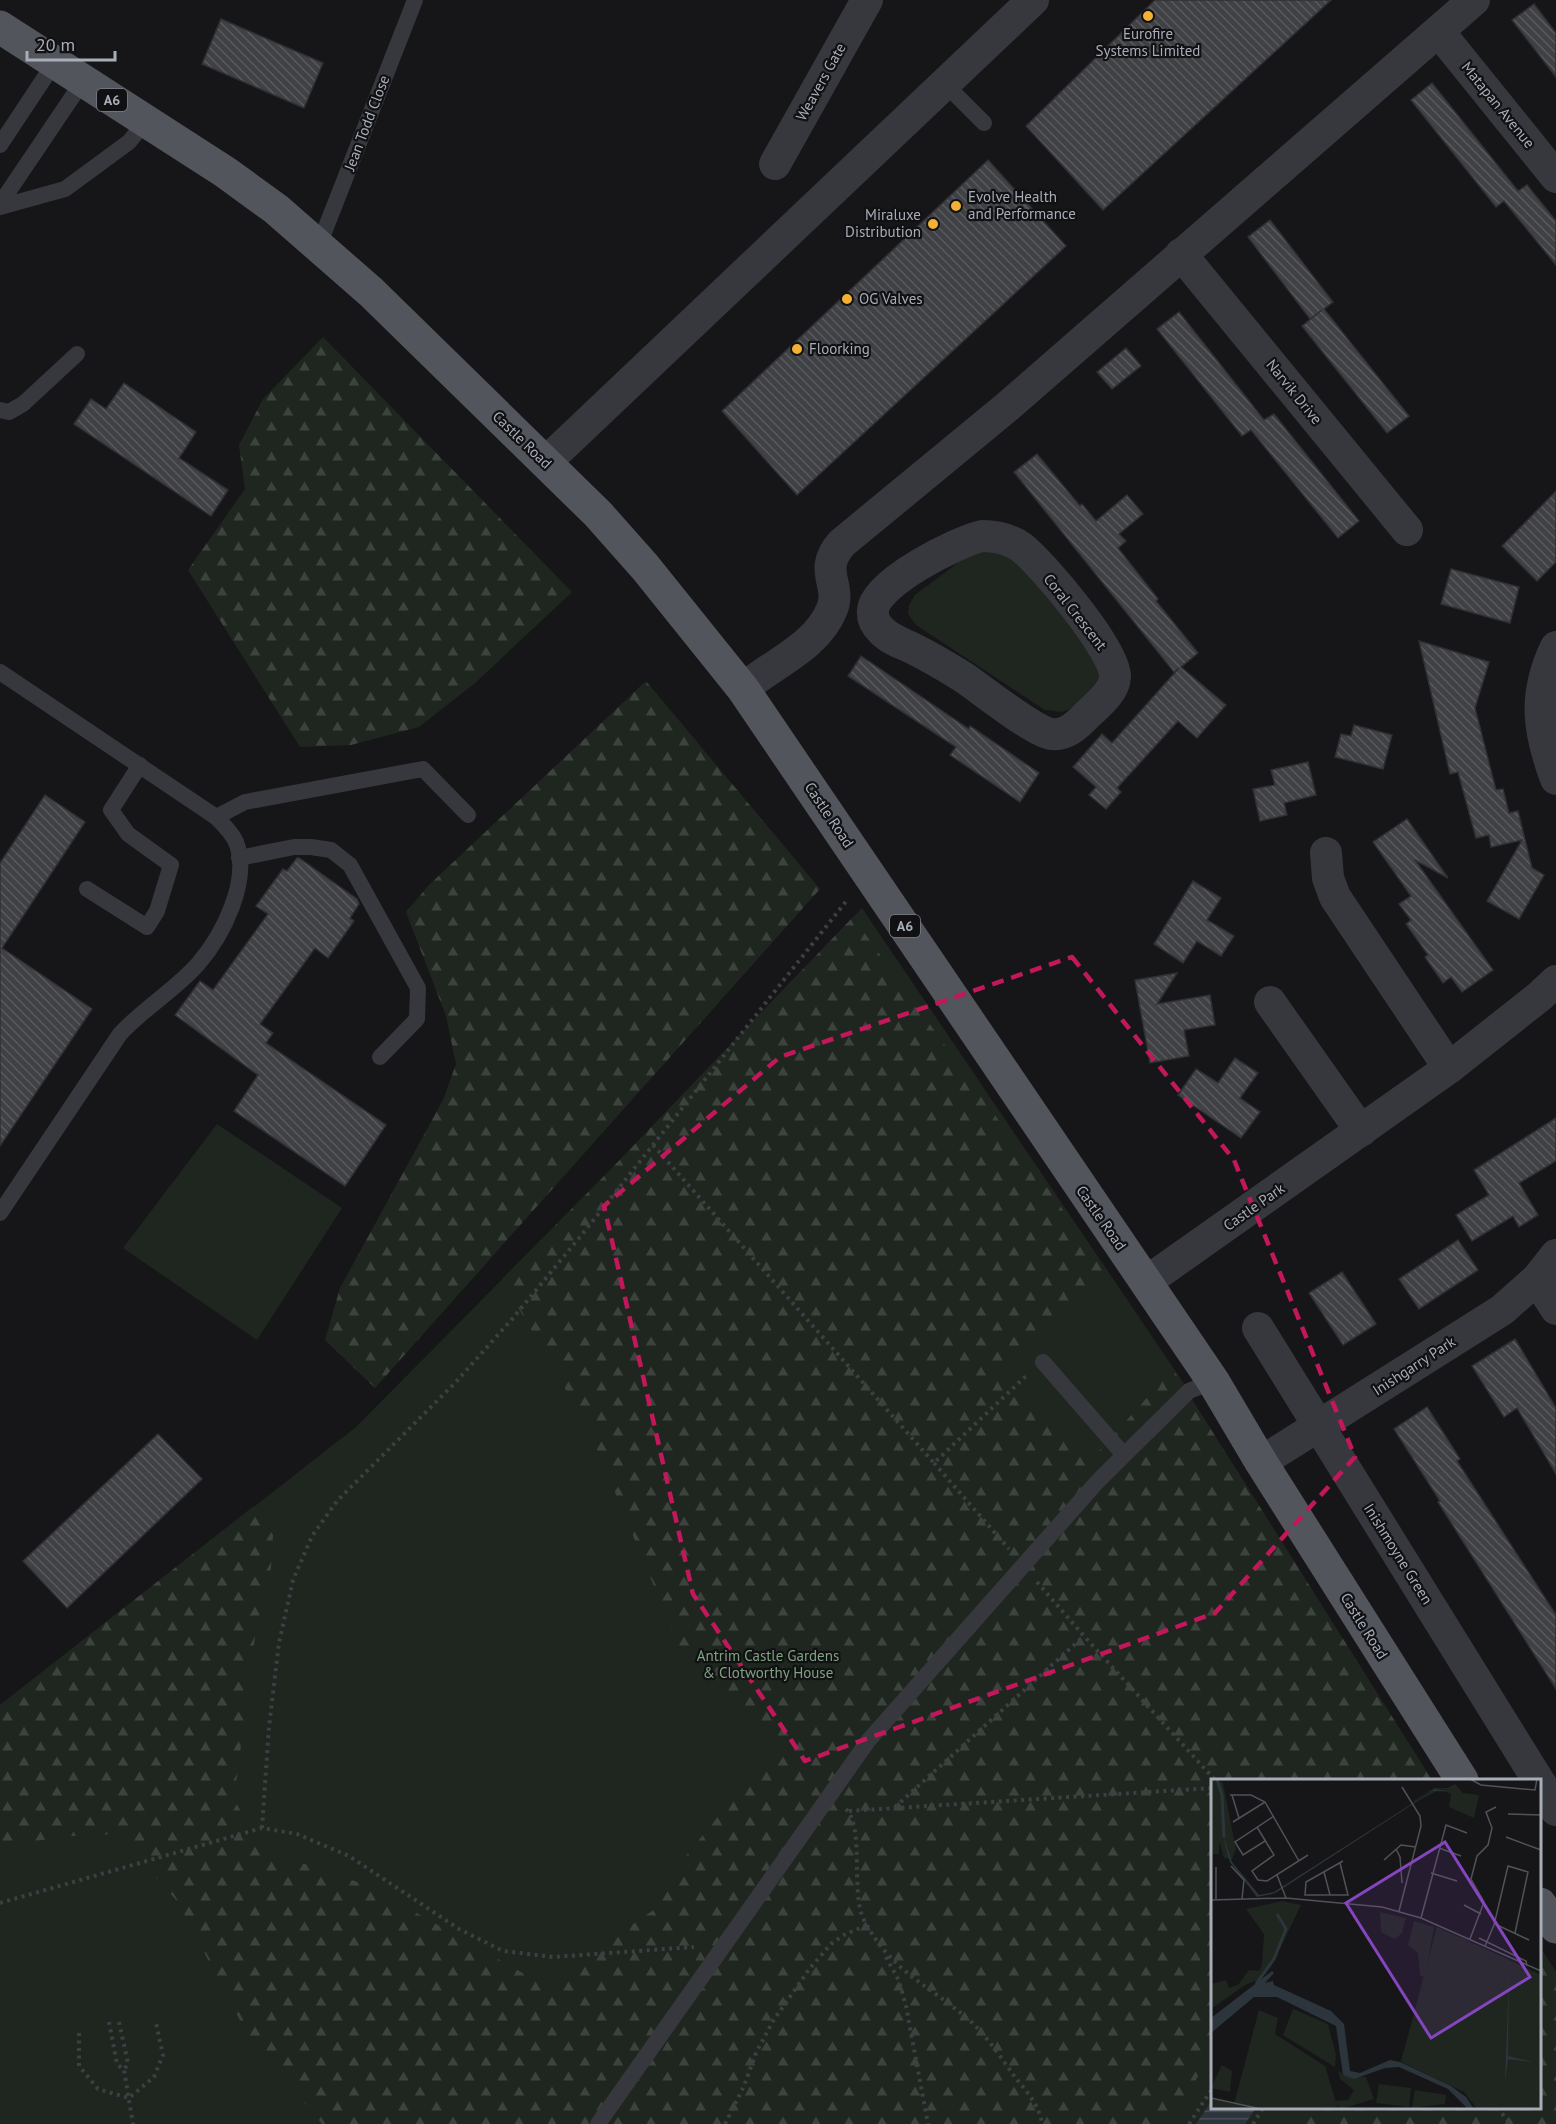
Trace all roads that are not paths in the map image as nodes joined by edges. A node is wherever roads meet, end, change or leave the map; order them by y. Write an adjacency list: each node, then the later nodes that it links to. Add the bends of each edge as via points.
1 (415, 0): 16 (lane, Jean Todd Close)
2 (867, 0): 13 (street, Weavers Gate)
3 (1033, 0): 9 (street)
4 (1474, 0): 6 (street)
5 (0, 27): 7 (main road, Castle Road / A6)
6 (1439, 32): 14 (street, Matapan Avenue); 17 (street)
7 (55, 62): 8 (main road, Castle Road / A6); 12 (lane)
8 (83, 81): 10 (main road, Castle Road / A6); 15 (lane)
9 (946, 85): 11 (lane); 20 (street)
10 (146, 121): 15 (lane, via 129,142 65,189); 16 (main road, Castle Road / A6, via 268,202)
11 (984, 123)
12 (0, 145)
13 (775, 164)
14 (1556, 177)
15 (0, 206)
16 (319, 245): 20 (main road, Castle Road / A6)
17 (1181, 254): 21 (street, Narvik Drive); 22 (street, via 1007,407 842,543 830,564)
18 (77, 354): 19 (lane, via 23,404 9,412)
19 (0, 410)
20 (546, 462): 26 (main road, Castle Road / A6, via 645,567)
21 (1407, 530)
22 (834, 595): 23 (street); 26 (street, via 831,611 817,632)
23 (875, 603): 23 (street, Coral Crescent, via 899,577 970,539 989,536 1009,540 1033,558 1083,618 1111,658 1114,683 1070,730 1045,732 962,676 886,635 874,620)
24 (1556, 647): 28 (street, via 1545,676 1540,707 1545,750)
25 (0, 672): 27 (lane)
26 (743, 689): 42 (main road, Castle Road / A6)
27 (140, 765): 30 (lane); 33 (lane, via 111,810 128,834 171,865 157,911 147,927)
28 (1556, 779)
29 (468, 815): 30 (lane, via 423,769 245,802)
30 (216, 817): 32 (lane, via 236,842)
31 (1326, 853): 37 (street, via 1328,878 1335,897)
32 (239, 858): 36 (lane, via 311,847 331,850 350,866 418,988 417,1019); 39 (lane, via 236,895 211,945 180,981 120,1034)
33 (87, 889)
34 (1556, 981): 37 (street, Castle Park)
35 (1270, 1002): 38 (street)
36 (380, 1057)
37 (1449, 1068): 38 (street, Castle Park)
38 (1361, 1131): 42 (street, Castle Park)
39 (0, 1213)
40 (1556, 1256): 41 (street, Inishgarry Park)
41 (1537, 1279): 43 (street); 47 (street, Inishgarry Park, via 1502,1310)
42 (1146, 1282): 46 (main road, Castle Road / A6)
43 (1556, 1309)
44 (1258, 1328): 47 (street, Inishmoyne Green)
45 (1043, 1362): 48 (lane)
46 (1213, 1381): 48 (lane, via 1189,1391); 49 (main road, Castle Road / A6)
47 (1319, 1426): 49 (street, Inishgarry Park); 51 (street, Inishmoyne Green)
48 (1124, 1455): 56 (lane, via 868,1741)
49 (1261, 1462): 50 (main road, Castle Road / A6)
50 (1461, 1779)
51 (1537, 1779)
52 (1541, 1785): 53 (street, Inishmoyne Green)
53 (1556, 1809)
54 (1541, 1907): 55 (main road)
55 (1556, 1927)
56 (598, 2124)

